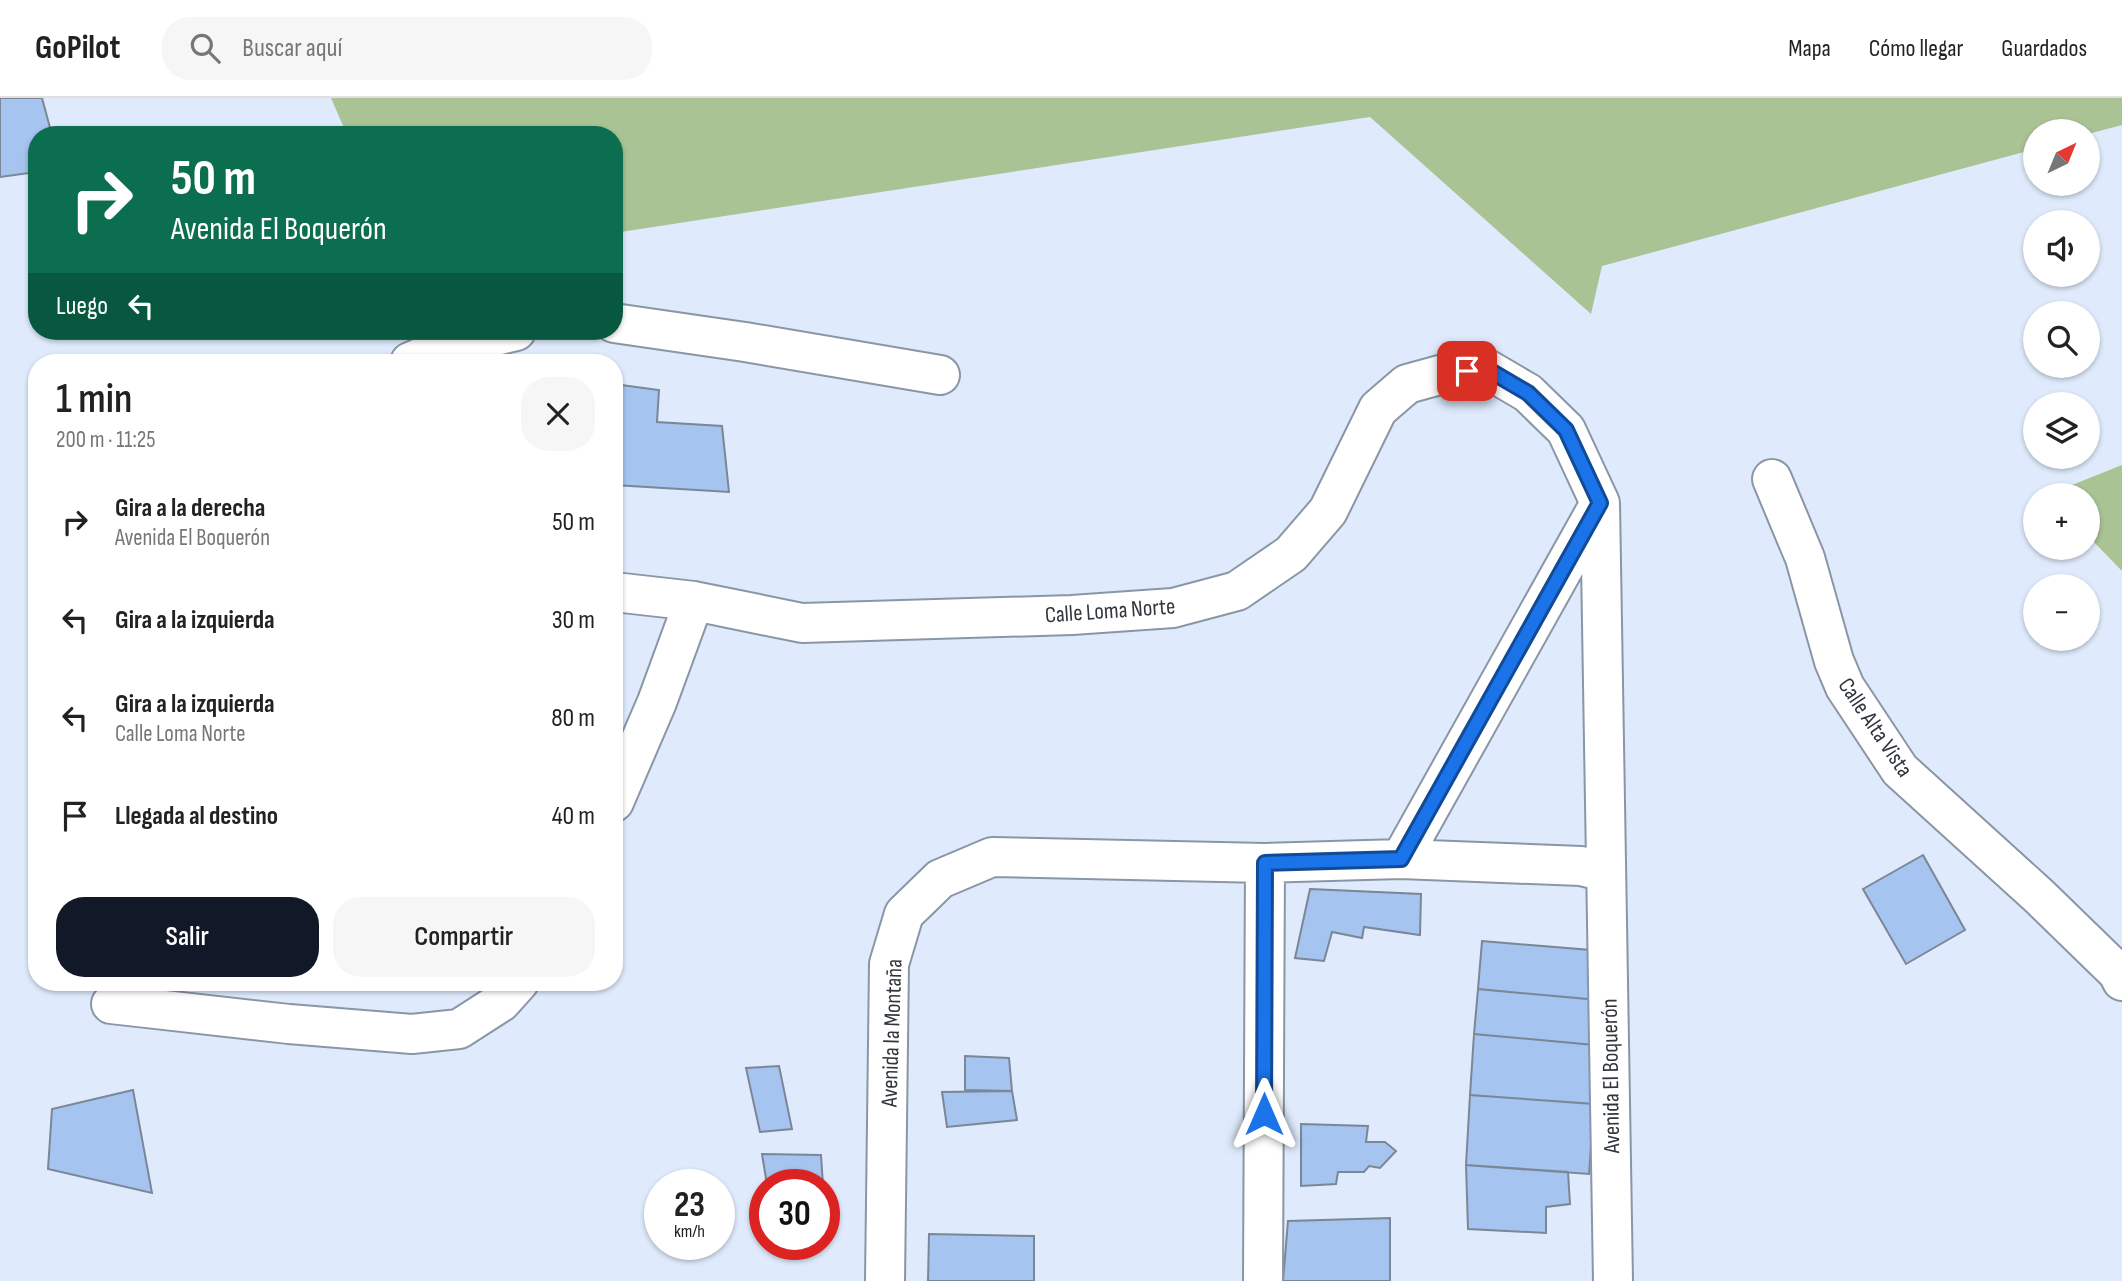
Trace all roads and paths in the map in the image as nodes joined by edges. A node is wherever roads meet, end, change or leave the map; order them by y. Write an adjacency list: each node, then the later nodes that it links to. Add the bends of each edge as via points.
1 (623, 324): 4 (street)
2 (479, 340): 3 (street)
3 (429, 354)
4 (940, 375)
5 (1773, 480): 13 (street, Calle Alta Vista, via 1805,558 1844,687 1900,770 2040,897)
6 (1600, 503): 8 (street, Calle Loma Norte, via 1566,430 1528,393 1487,369 1447,373 1407,384 1378,409 1328,511 1291,554 1237,591 1148,610 802,623); 10 (street); 12 (street, Avenida El Boquerón)
7 (623, 593): 8 (street, Calle Loma Norte)
8 (694, 601): 9 (street)
9 (623, 781)
10 (1401, 859): 11 (street); 12 (street, via 1581,866)
11 (1265, 863): 16 (street, Avenida la Montaña, via 992,857 940,879 904,914 889,964); 17 (street)
12 (1606, 872): 18 (street, Avenida El Boquerón)
13 (2122, 981)
14 (511, 991): 15 (street, via 459,1029 412,1034)
15 (111, 1003)
16 (885, 1281)
17 (1263, 1281)
18 (1614, 1281)

